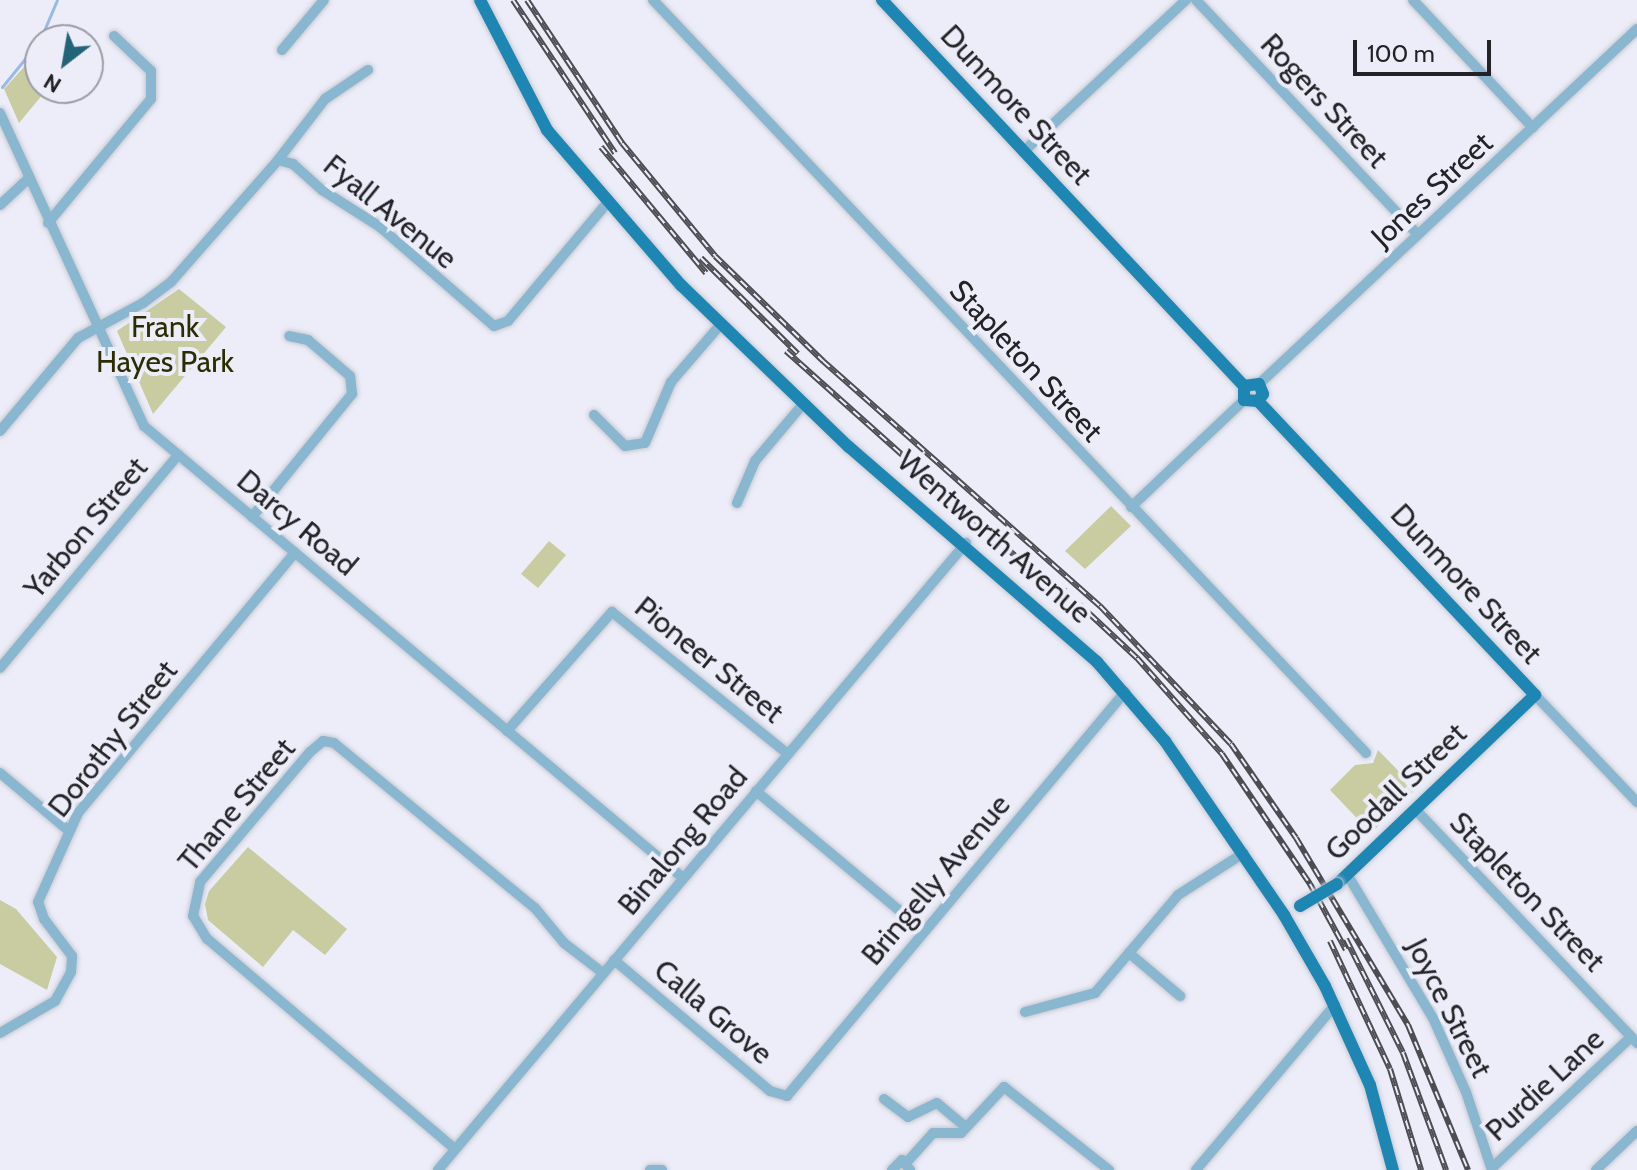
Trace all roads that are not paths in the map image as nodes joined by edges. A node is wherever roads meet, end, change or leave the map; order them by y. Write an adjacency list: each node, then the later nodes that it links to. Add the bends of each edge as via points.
1 (324, 0): 10 (street)
2 (480, 0): 17 (main road, Wentworth Avenue, via 531,106)
3 (653, 0): 33 (street, Stapleton Street)
4 (882, 0): 14 (main road, Dunmore Street)
5 (1186, 0): 14 (street)
6 (1196, 0): 20 (street, Rogers Street)
7 (1413, 0): 13 (street)
8 (1636, 31): 13 (street, Jones Street)
9 (114, 36): 19 (street, via 151,71 151,99)
10 (282, 50)
11 (368, 70): 15 (street, via 325,99)
12 (0, 113): 16 (street, Darcy Road)
13 (1533, 128): 20 (street, Jones Street)
14 (1023, 152): 25 (main road, Dunmore Street)
15 (278, 160): 17 (street, Fyall Avenue, via 293,164 322,190 380,227 494,326 508,321); 21 (street, Fyall Avenue, via 166,287)
16 (29, 178): 18 (street); 19 (street, Darcy Road)
17 (608, 202): 22 (main road, Wentworth Avenue)
18 (0, 205)
19 (48, 223): 21 (street, Darcy Road)
20 (1418, 235): 24 (street, Jones Street)
21 (95, 325): 30 (street, Fyall Avenue); 31 (street, Darcy Road, via 140,421)
22 (720, 325): 28 (main road, Wentworth Avenue); 29 (street, via 671,382 645,443 625,446)
23 (289, 336): 34 (street, via 308,340 350,376 352,394)
24 (1259, 384): 25 (main road); 27 (main road, via 1263,394)
25 (1244, 386): 26 (main road)
26 (1244, 400): 27 (main road); 33 (street)
27 (1258, 401): 39 (main road, Dunmore Street)
28 (803, 404): 32 (street, via 755,461); 35 (main road, Wentworth Avenue)
29 (594, 415)
30 (0, 431)
31 (178, 455): 34 (street, Darcy Road); 37 (street, Yarbon Street)
32 (737, 503)
33 (1131, 507): 41 (street, Stapleton Street)
34 (252, 517): 36 (street, Darcy Road)
35 (966, 543): 38 (main road, Wentworth Avenue); 42 (street, Binalong Road)
36 (295, 553): 40 (street, Darcy Road); 47 (street, Dorothy Street)
37 (0, 668)
38 (1125, 692): 48 (main road, Wentworth Avenue, via 1198,783); 52 (street, Bringelly Avenue)
39 (1535, 695): 45 (street, Dunmore Street); 46 (main road, Goodall Street)
40 (507, 731): 42 (street, Pioneer Street, via 612,612); 50 (street, Darcy Road)
41 (1366, 753)
42 (788, 754): 44 (street, Binalong Road)
43 (0, 773): 47 (street)
44 (756, 791): 50 (street, Binalong Road); 52 (street)
45 (1637, 802)
46 (1415, 809): 49 (main road, Goodall Street); 60 (street, Stapleton Street)
47 (69, 831): 59 (street, Dorothy Street, via 38,902 72,956 71,972 55,1001)
48 (1244, 853): 51 (main road, Wentworth Avenue); 53 (street, via 1178,895)
49 (1347, 874): 51 (main road, Goodall Street, bridge); 67 (street, Joyce Street, via 1433,1018)
50 (683, 878): 54 (street, Binalong Road)
51 (1284, 915): 57 (main road, Wentworth Avenue)
52 (924, 931): 61 (street, Bringelly Avenue)
53 (1129, 953): 56 (street); 58 (street, via 1092,996)
54 (614, 960): 55 (street, Binalong Road); 61 (street, Calla Grove)
55 (603, 973): 65 (street, Binalong Road); 65 (street, Thane Street, via 564,943 535,908 334,743 323,741 310,752 200,882 193,916 207,939)
56 (1180, 996)
57 (1335, 1005): 71 (street); 72 (main road, Wentworth Avenue, via 1370,1085)
58 (1025, 1012)
59 (0, 1033)
60 (1634, 1040): 67 (street, Purdie Lane)
61 (784, 1097)
62 (884, 1099): 63 (street, via 908,1117 937,1103)
63 (966, 1127): 66 (street, via 959,1134 931,1134); 70 (street, via 997,1090 1006,1088)
64 (1637, 1131): 73 (street)
65 (455, 1149): 68 (street, Binalong Road)
66 (909, 1166): 69 (street, via 896,1162)
67 (1492, 1169)
68 (438, 1170)
69 (892, 1170)
70 (1109, 1170)
71 (1196, 1170)
72 (1393, 1170)
73 (1596, 1170)

